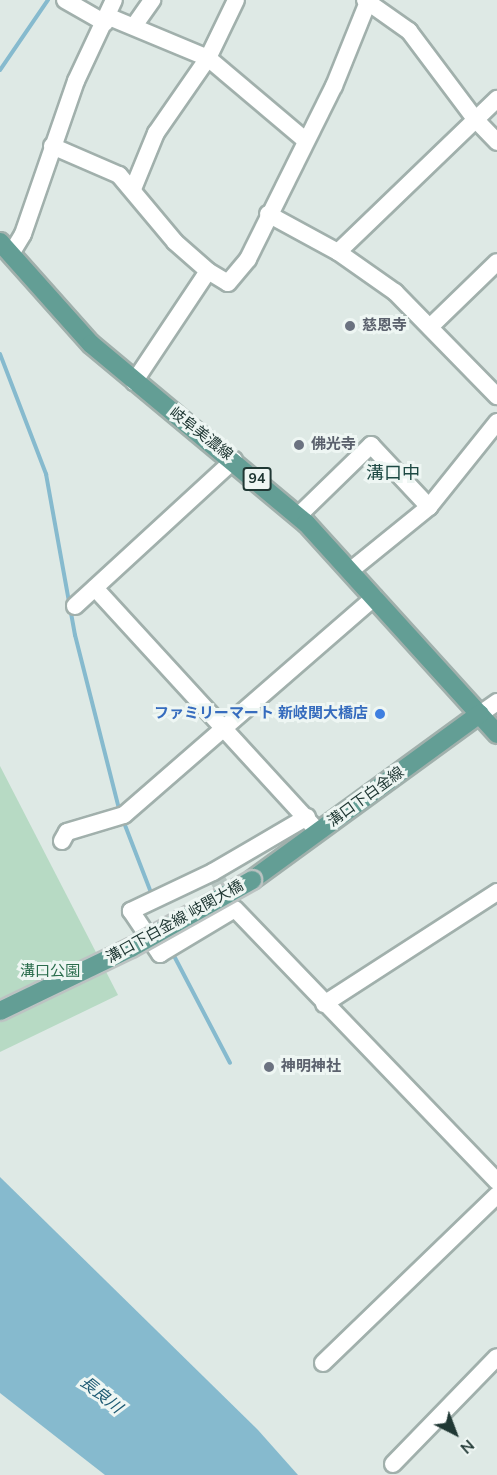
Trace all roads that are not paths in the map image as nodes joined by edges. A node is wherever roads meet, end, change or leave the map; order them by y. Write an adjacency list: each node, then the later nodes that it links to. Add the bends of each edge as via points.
1 (65, 0): 6 (street)
2 (114, 0): 6 (street)
3 (152, 0): 7 (street)
4 (236, 0): 8 (street)
5 (366, 1): 10 (street, via 409,31); 11 (street, via 334,86)
6 (106, 20): 7 (street); 13 (street, via 76,81)
7 (134, 26): 8 (street)
8 (208, 58): 11 (street); 14 (street, via 156,133)
9 (497, 99): 10 (street)
10 (475, 119): 12 (street); 17 (street)
11 (305, 140): 15 (street)
12 (497, 142)
13 (52, 146): 14 (street, via 107,167); 16 (street, via 23,234)
14 (132, 189): 19 (street, via 175,242)
15 (267, 214): 17 (street); 19 (street, via 248,259 228,284)
16 (5, 248): 21 (main road, 岐阜美濃線 / 94, via 91,344)
17 (338, 252): 20 (street, via 395,292)
18 (497, 262): 20 (street)
19 (208, 271): 21 (street)
20 (430, 327): 22 (street)
21 (134, 382): 24 (main road, 岐阜美濃線 / 94)
22 (497, 396)
23 (497, 422): 25 (street)
24 (234, 460): 26 (main road, 岐阜美濃線 / 94); 28 (street)
25 (429, 507): 26 (street, via 371,445); 27 (street)
26 (298, 516): 27 (main road, 岐阜美濃線 / 94)
27 (350, 571): 29 (main road, 岐阜美濃線 / 94)
28 (95, 588): 30 (street); 33 (street)
29 (375, 597): 32 (main road, 岐阜美濃線 / 94); 33 (street)
30 (75, 606)
31 (497, 702): 32 (street)
32 (480, 714): 34 (main road, 岐阜美濃線 / 94); 35 (main road, 溝口下白金線)
33 (225, 730): 35 (street); 36 (street, via 121,817 67,832)
34 (497, 734)
35 (312, 825): 37 (main road, 溝口下白金線); 39 (street, via 131,911 160,954 235,909)
36 (62, 841)
37 (252, 880): 40 (main road, 溝口下白金線 岐関大橋, bridge, via 131,948)
38 (497, 892): 39 (street)
39 (324, 1004): 41 (street)
40 (0, 1011)
41 (497, 1181)
42 (497, 1195): 44 (street)
43 (497, 1357): 45 (street)
44 (323, 1363)
45 (393, 1464)

